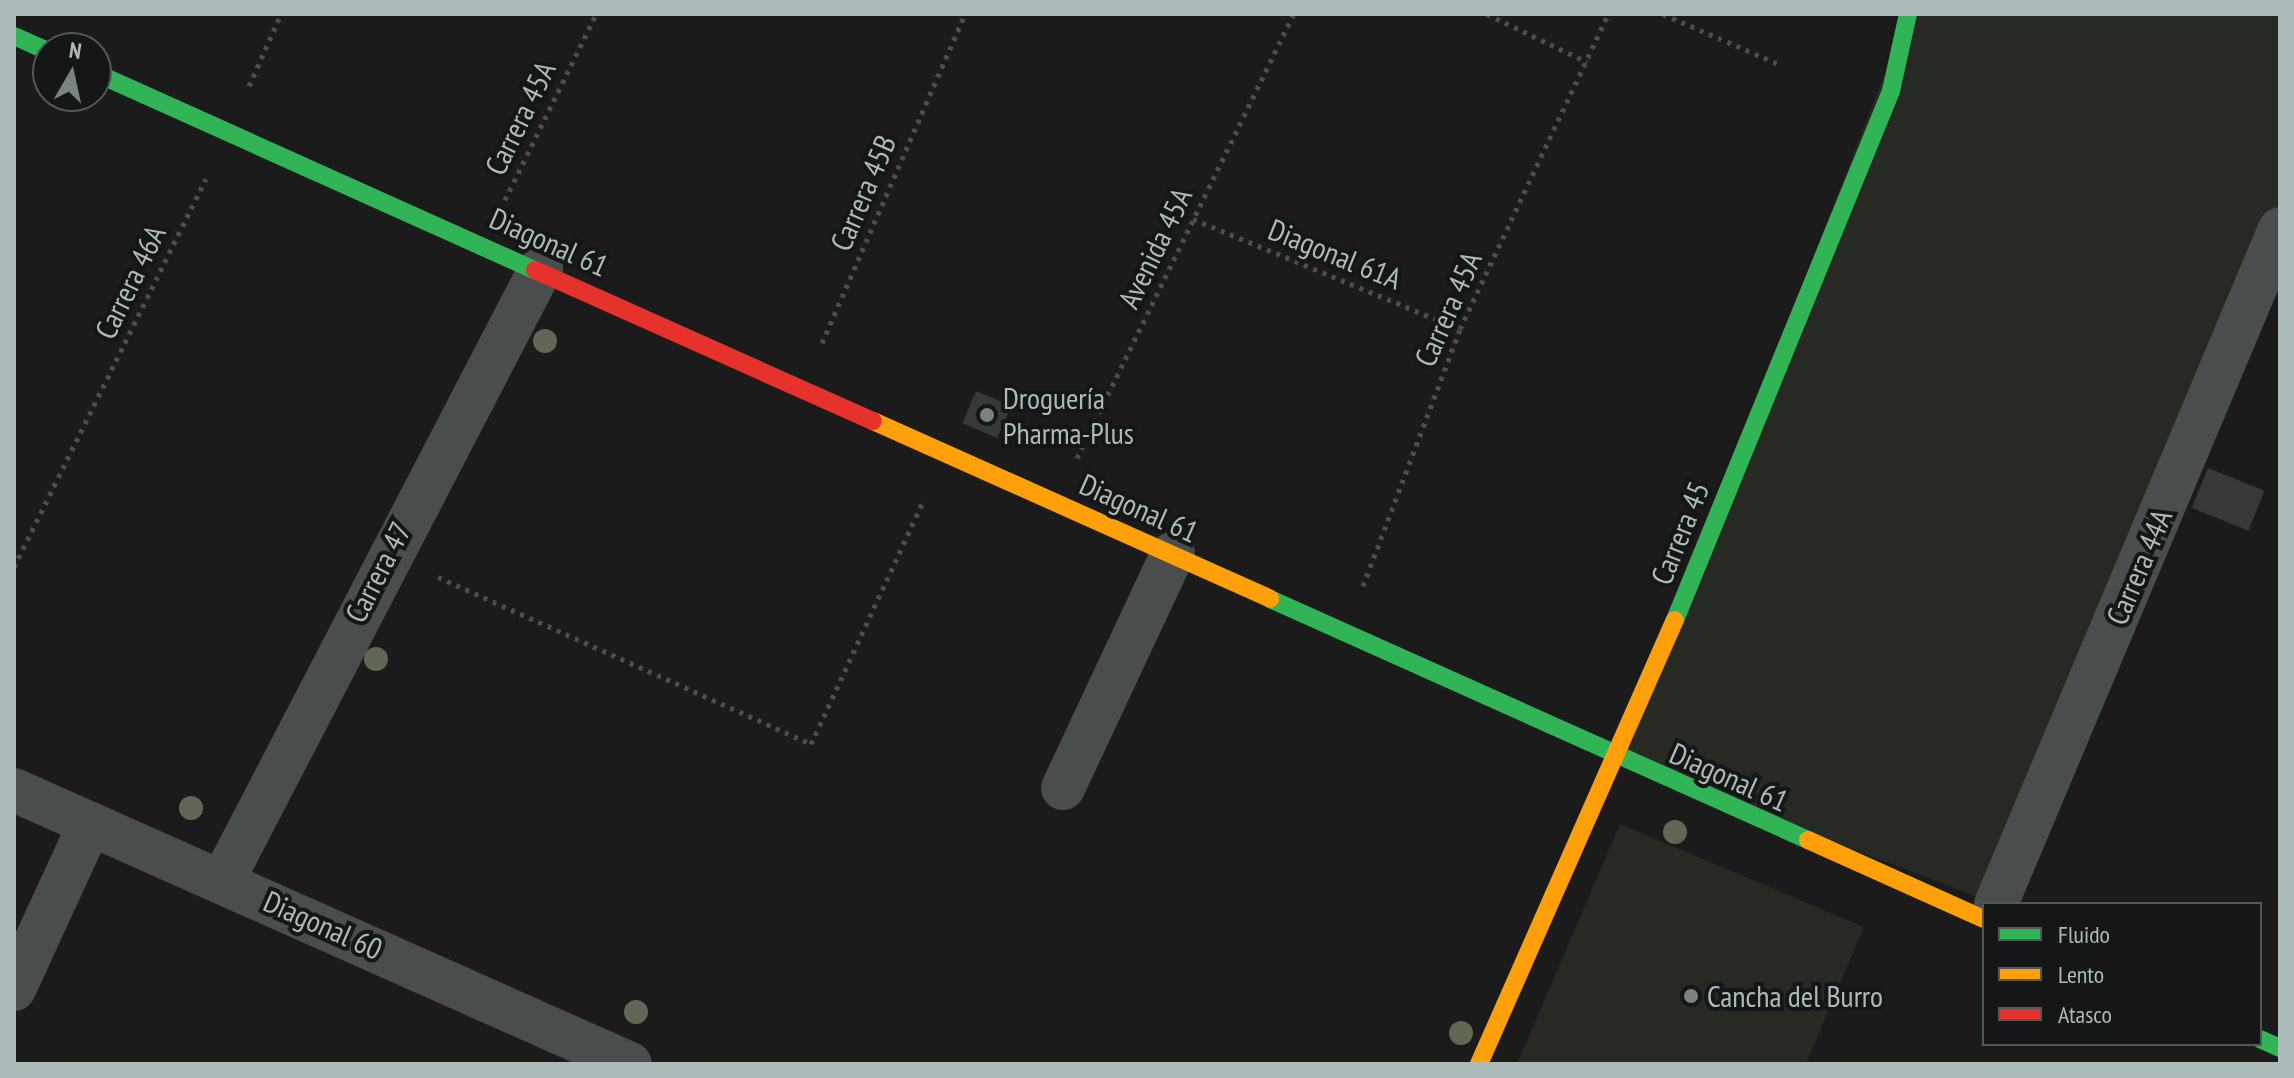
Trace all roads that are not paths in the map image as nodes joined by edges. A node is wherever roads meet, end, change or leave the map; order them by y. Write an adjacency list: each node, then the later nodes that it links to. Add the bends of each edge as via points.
1 (1908, 14): 7 (street, Carrera 45, via 1891,91)
2 (112, 80): 4 (street, Diagonal 61)
3 (2280, 229): 5 (street, Carrera 44A)
4 (541, 268): 6 (street, Diagonal 61); 11 (street, Carrera 47, via 386,554)
5 (2264, 314): 12 (street, Carrera 44A)
6 (1173, 553): 7 (street, Diagonal 61, via 1347,629); 8 (street)
7 (1618, 759): 13 (street, Diagonal 61); 16 (street, Carrera 45)
8 (1063, 788)
9 (14, 790): 10 (street, Diagonal 60)
10 (90, 824): 11 (street, Diagonal 60); 14 (street)
11 (223, 880): 15 (street, Diagonal 60)
12 (1997, 902)
13 (1982, 918)
14 (14, 989)
15 (630, 1064)
16 (1479, 1064)

